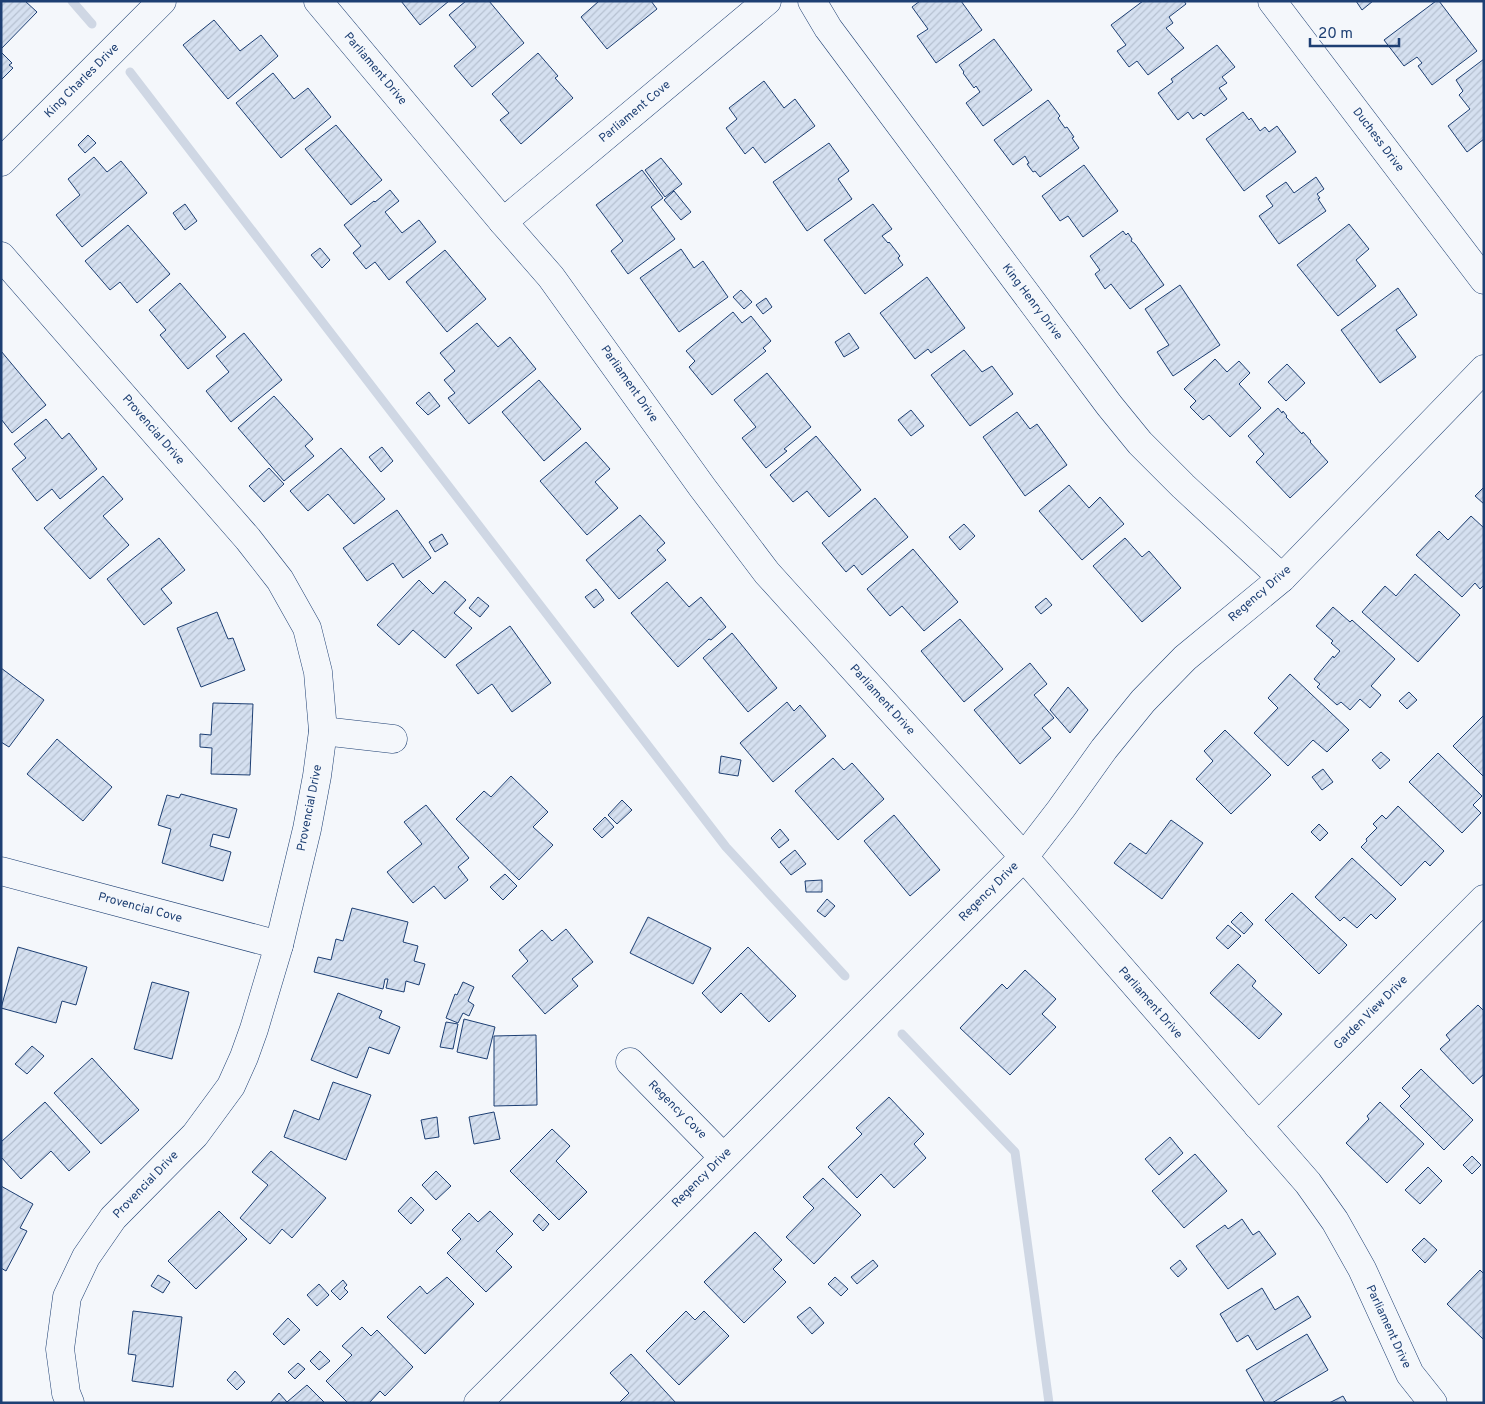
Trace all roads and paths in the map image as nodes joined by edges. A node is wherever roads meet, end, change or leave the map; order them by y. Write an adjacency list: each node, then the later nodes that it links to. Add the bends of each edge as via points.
1 (162, 1): 6 (street, King Charles Drive)
2 (318, 1): 7 (street, Parliament Drive)
3 (767, 1): 7 (street, Parliament Cove)
4 (812, 1): 11 (street, King Henry Drive, via 834,36 1109,405 1140,443 1183,486)
5 (1272, 1): 9 (street, Duchess Drive)
6 (1, 162)
7 (503, 222): 14 (street, Parliament Drive, via 551,277 767,573)
8 (1, 256): 12 (street, Provencial Drive, via 248,539 280,580 307,628 318,672)
9 (1484, 280)
10 (1484, 370): 11 (street, Regency Drive)
11 (1282, 578): 14 (street, Regency Drive, via 1185,658 1144,701)
12 (323, 731): 13 (street); 17 (street, Provencial Drive, via 307,829)
13 (393, 739)
14 (1024, 857): 19 (street, Parliament Drive); 20 (street, Regency Drive)
15 (1, 871): 17 (street, Provencial Cove)
16 (1484, 900): 19 (street, Garden View Drive)
17 (279, 945): 21 (street, Provencial Drive, via 254,1029 231,1086 195,1135 113,1218 86,1257 67,1297 60,1348)
18 (630, 1062): 20 (street, Regency Cove)
19 (1258, 1126): 23 (street, Parliament Drive, via 1308,1183 1335,1221 1362,1269 1410,1374)
20 (723, 1157): 22 (street, Regency Drive)
21 (70, 1403)
22 (478, 1403)
23 (1433, 1403)

